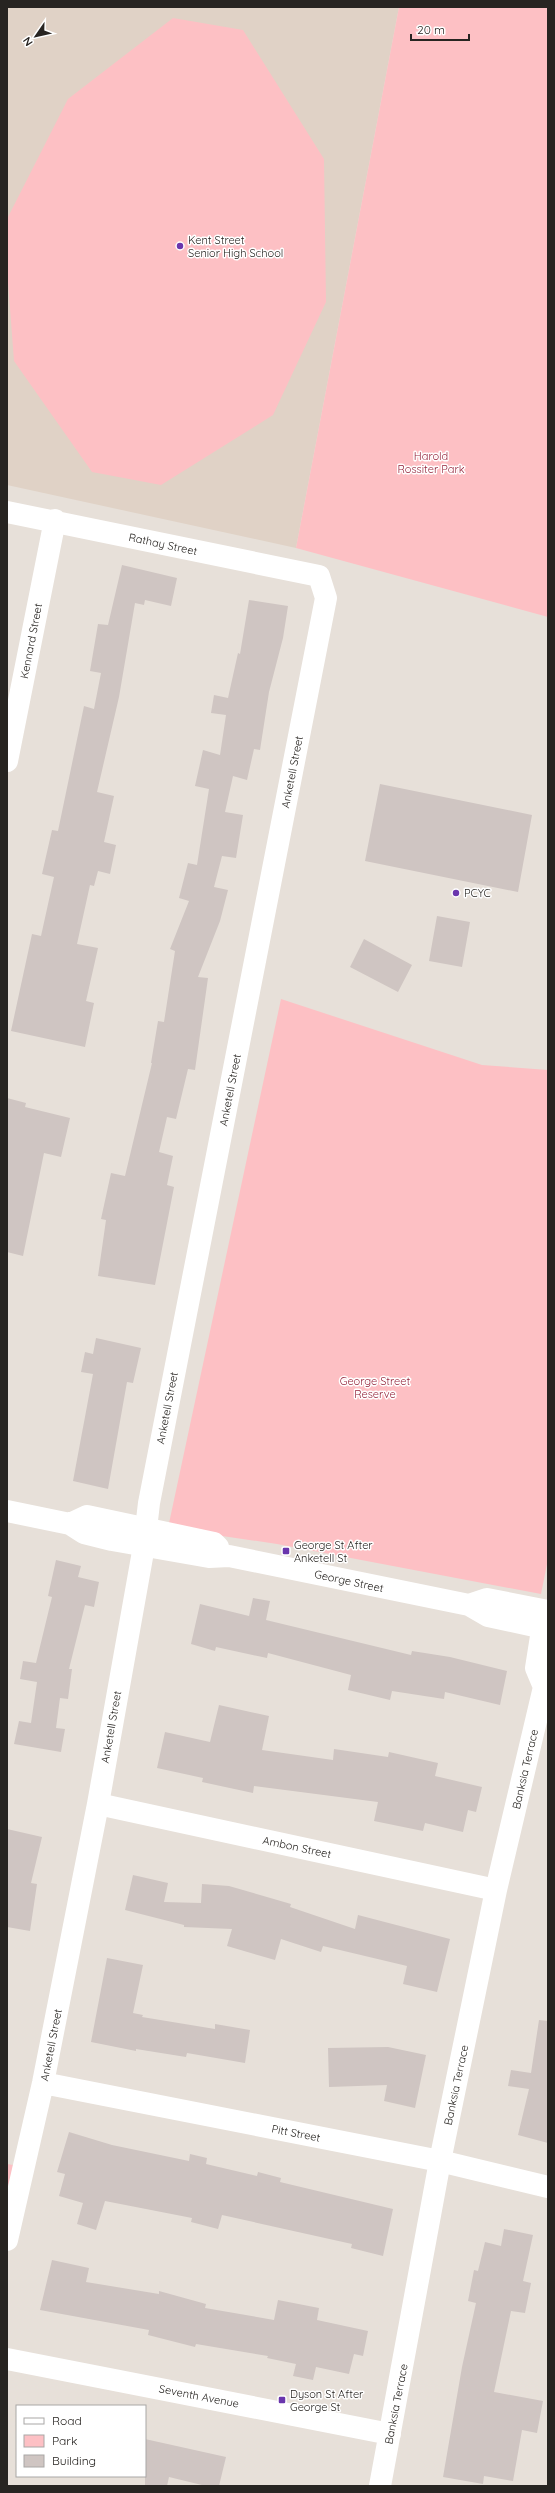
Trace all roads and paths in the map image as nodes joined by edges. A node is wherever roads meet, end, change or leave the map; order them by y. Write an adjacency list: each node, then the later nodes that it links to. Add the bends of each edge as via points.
1 (7, 512): 2 (street, Rathay Street)
2 (55, 520): 3 (street, Rathay Street, via 285,571); 4 (street, Kennard Street)
3 (319, 576): 6 (street, Anketell Street, via 326,598 159,1449)
4 (7, 761)
5 (7, 1511): 6 (street, George Street, via 70,1524 87,1516)
6 (145, 1538): 7 (street, George Street, via 214,1543 229,1556 469,1605 488,1616); 9 (street, Anketell Street)
7 (546, 1620): 8 (street, Banksia Terrace, via 536,1668)
8 (546, 1685): 10 (street, Banksia Terrace)
9 (98, 1804): 10 (street, Ambon Street); 11 (street, Anketell Street)
10 (496, 1890): 12 (street, Banksia Terrace)
11 (43, 2083): 12 (street, Pitt Street); 14 (street, Anketell Street)
12 (440, 2161): 13 (street, Pitt Street); 16 (street, Banksia Terrace)
13 (548, 2187)
14 (7, 2240)
15 (7, 2359): 16 (street, Seventh Avenue)
16 (390, 2434): 17 (street, Banksia Terrace)
17 (380, 2486)

